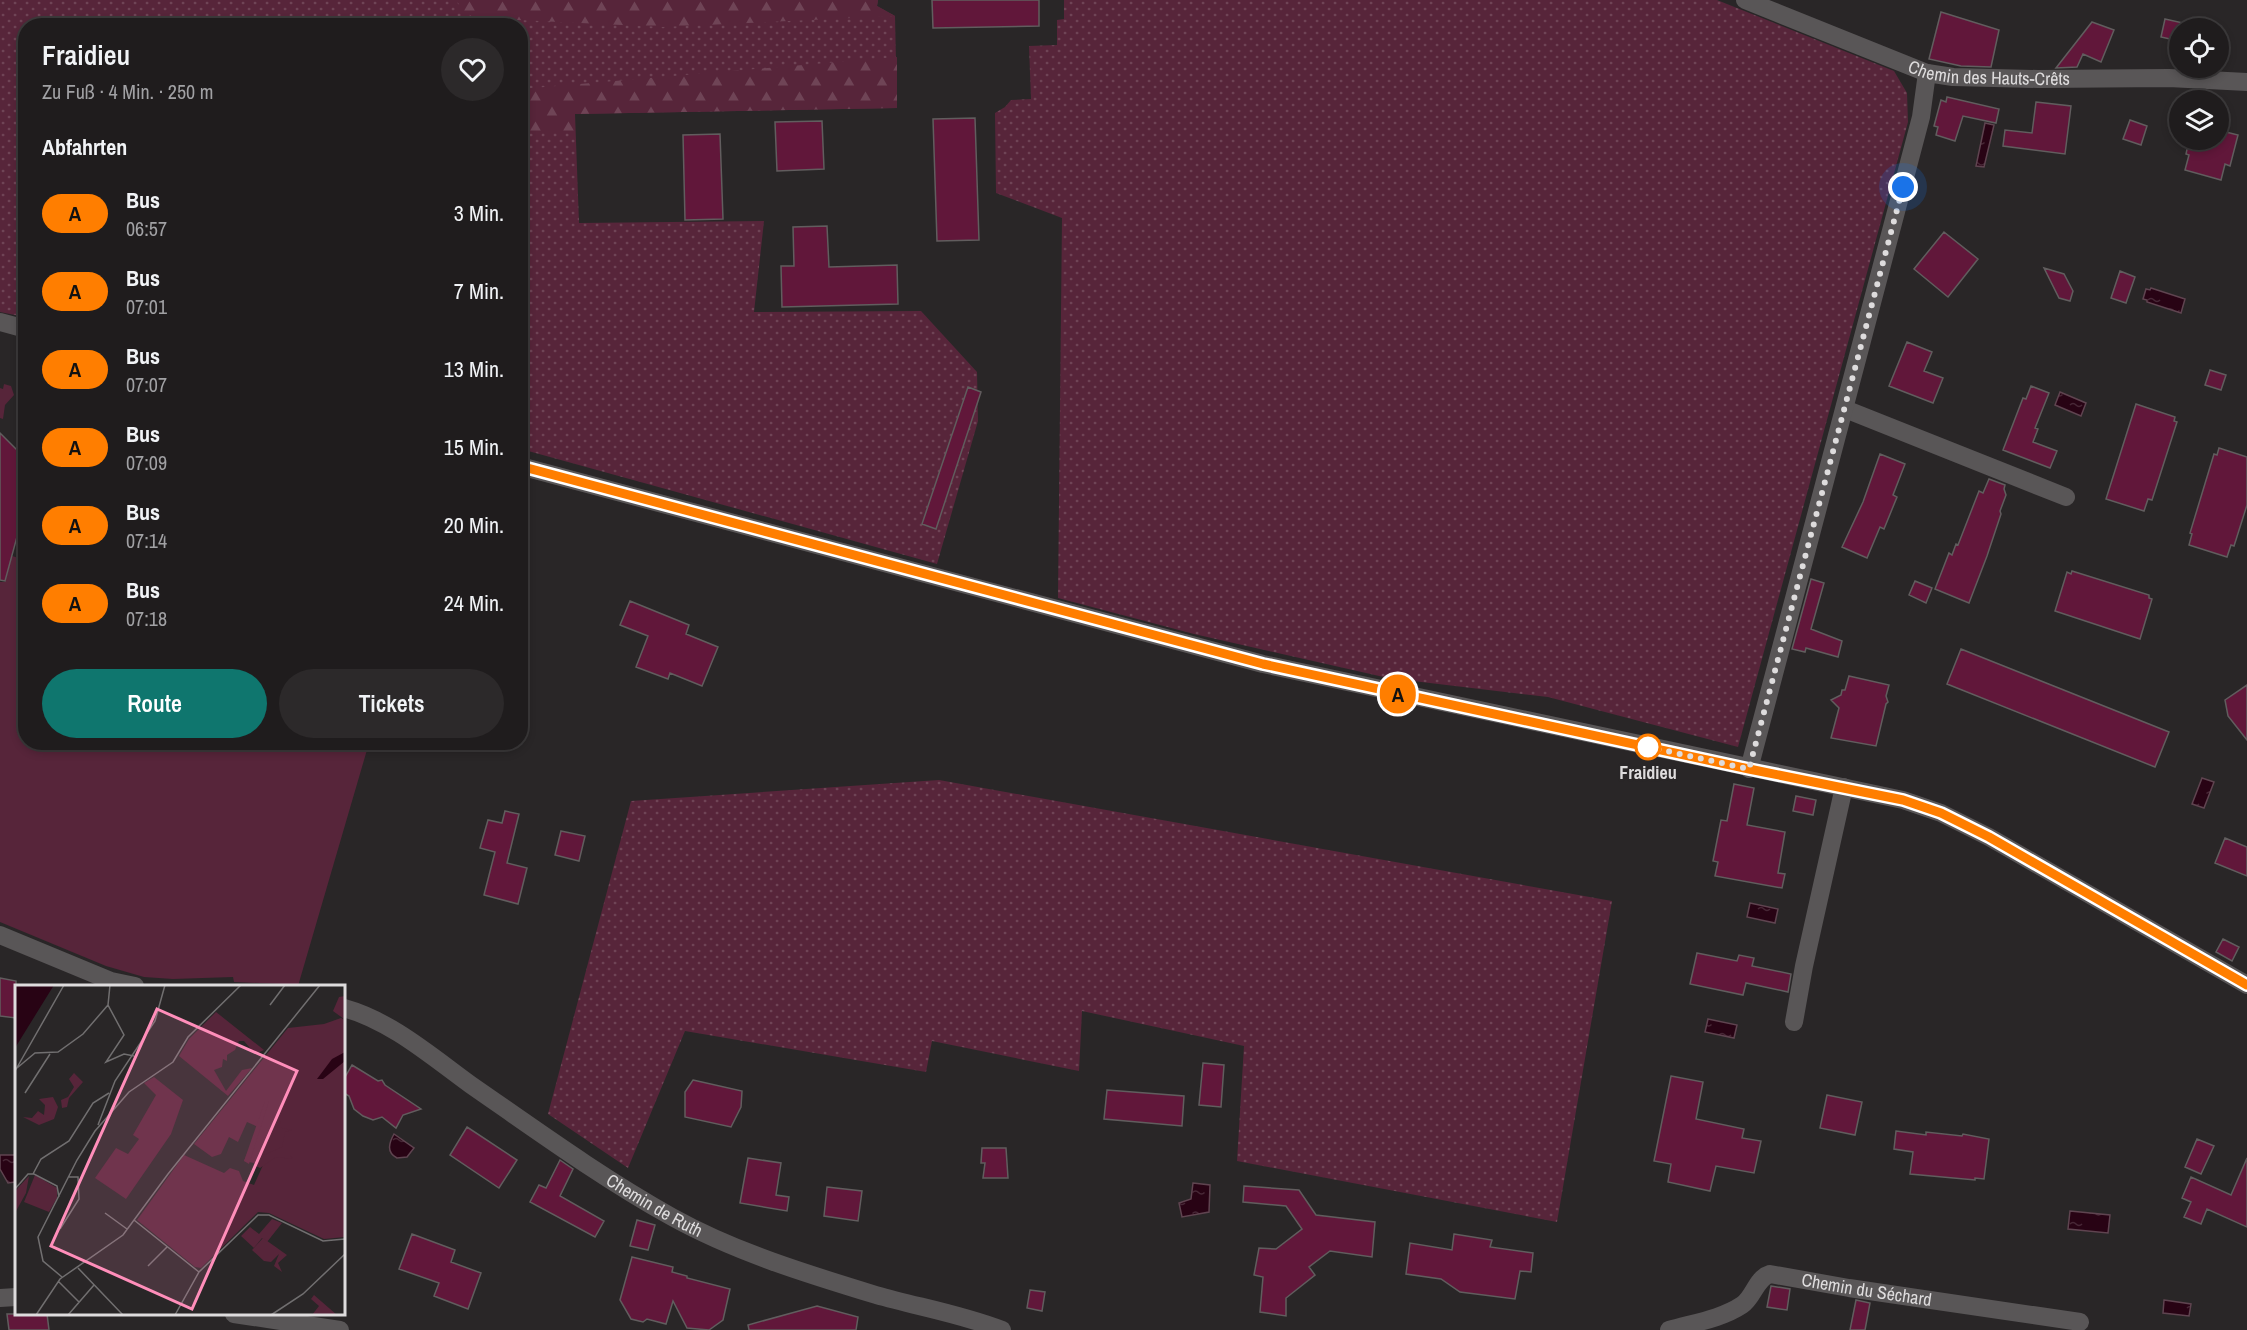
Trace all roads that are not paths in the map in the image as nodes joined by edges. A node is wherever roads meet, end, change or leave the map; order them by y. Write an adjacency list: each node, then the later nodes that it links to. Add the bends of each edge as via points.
1 (1745, 0): 2 (street, Chemin des Hauts-Crêts)
2 (1927, 73): 3 (street, Chemin des Hauts-Crêts, via 1953,77); 6 (street, via 1921,117)
3 (2247, 82)
4 (0, 322): 5 (street)
5 (18, 327)
6 (1845, 409): 8 (street); 9 (street)
7 (528, 468): 9 (street, via 1263,664)
8 (2066, 497)
9 (1749, 769): 10 (street)
10 (1844, 787): 13 (street, via 1941,813); 15 (street)
11 (0, 935): 12 (street)
12 (127, 985)
13 (2247, 985)
14 (345, 1008): 21 (street, Chemin de Ruth, via 392,1029 511,1113 673,1217 753,1254 877,1295)
15 (1794, 1022)
16 (15, 1297): 17 (street)
17 (0, 1298)
18 (241, 1315): 20 (street)
19 (2080, 1322): 22 (street, Chemin du Séchard, via 1770,1274 1737,1308)
20 (340, 1330)
21 (1002, 1330)
22 (1669, 1330)

